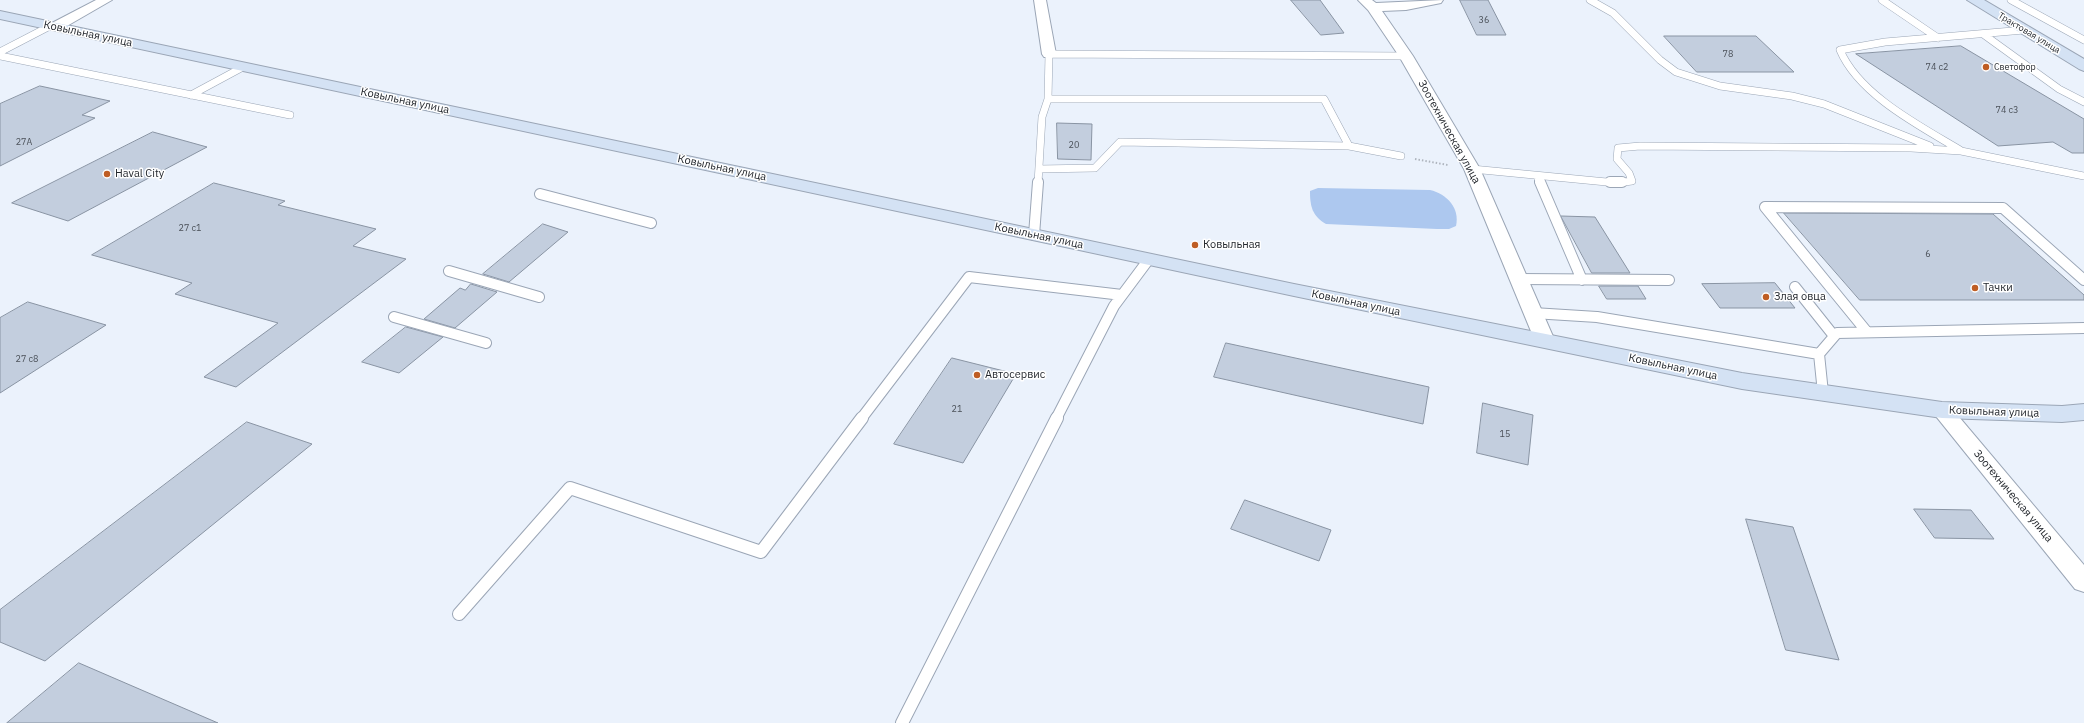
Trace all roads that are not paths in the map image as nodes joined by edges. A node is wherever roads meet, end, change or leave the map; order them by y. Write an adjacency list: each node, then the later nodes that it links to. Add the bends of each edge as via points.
1 (103, 0): 10 (street)
2 (1040, 0): 16 (street)
3 (1437, 0): 8 (street, via 1406,6)
4 (1590, 0): 26 (lane, via 1612,13 1660,60 1676,72 1720,86 1792,96 1824,104)
5 (1882, 0): 13 (lane)
6 (1974, 0): 11 (main road, Трактовая улица)
7 (2011, 0): 14 (lane)
8 (1368, 3): 18 (street, Зоотехническая улица)
9 (0, 15): 10 (main road, Ковыльная улица)
10 (53, 26): 15 (lane); 20 (main road, Ковыльная улица)
11 (2024, 30): 12 (lane); 19 (main road, Трактовая улица)
12 (1983, 34): 13 (lane); 23 (lane, via 2059,89)
13 (1938, 38): 27 (lane, via 1885,42 1840,50 1842,58 1869,90 1914,123)
14 (2084, 40)
15 (0, 52)
16 (1049, 54): 18 (lane); 22 (lane)
17 (0, 56): 21 (lane)
18 (1406, 56): 30 (street, Зоотехническая улица)
19 (2084, 66)
20 (243, 67): 21 (lane); 35 (main road, Ковыльная улица)
21 (191, 95): 24 (lane)
22 (1048, 99): 25 (lane, via 1324,99); 29 (lane, via 1042,116)
23 (2084, 102)
24 (290, 115)
25 (1348, 146): 28 (lane); 29 (lane, via 1120,142 1095,168)
26 (1939, 150): 27 (lane); 31 (lane, via 1640,146 1618,148 1617,159 1629,173 1632,181 1617,183)
27 (1961, 151): 32 (lane)
28 (1401, 156)
29 (1038, 169): 35 (lane)
30 (1472, 169): 31 (lane); 38 (street, Зоотехническая улица)
31 (1537, 176): 39 (lane)
32 (2084, 176)
33 (540, 194): 34 (lane)
34 (650, 224)
35 (1034, 235): 36 (main road, Ковыльная улица)
36 (1149, 259): 43 (lane); 50 (main road, Ковыльная улица)
37 (449, 271): 44 (lane)
38 (1519, 279): 39 (lane); 45 (street, Зоотехническая улица)
39 (1582, 280): 40 (lane)
40 (1669, 280)
41 (2084, 280): 48 (lane, via 2003,208 1765,207)
42 (1795, 287): 49 (lane)
43 (1122, 295): 57 (lane, via 969,277 761,552 570,488); 58 (lane, via 1114,306)
44 (539, 297)
45 (1533, 313): 50 (street, Зоотехническая улица); 52 (lane, via 1598,318)
46 (394, 317): 51 (lane)
47 (2084, 328): 48 (lane)
48 (1867, 332): 49 (lane, via 1837,333)
49 (1834, 336): 52 (lane)
50 (1545, 341): 53 (main road, Ковыльная улица, via 1742,381)
51 (486, 343)
52 (1819, 354): 53 (lane)
53 (1823, 393): 54 (main road, Ковыльная улица)
54 (1942, 410): 55 (main road, Ковыльная улица, via 2062,414); 56 (street, Зоотехническая улица)
55 (2084, 412)
56 (2084, 582)
57 (459, 614)
58 (902, 723)

